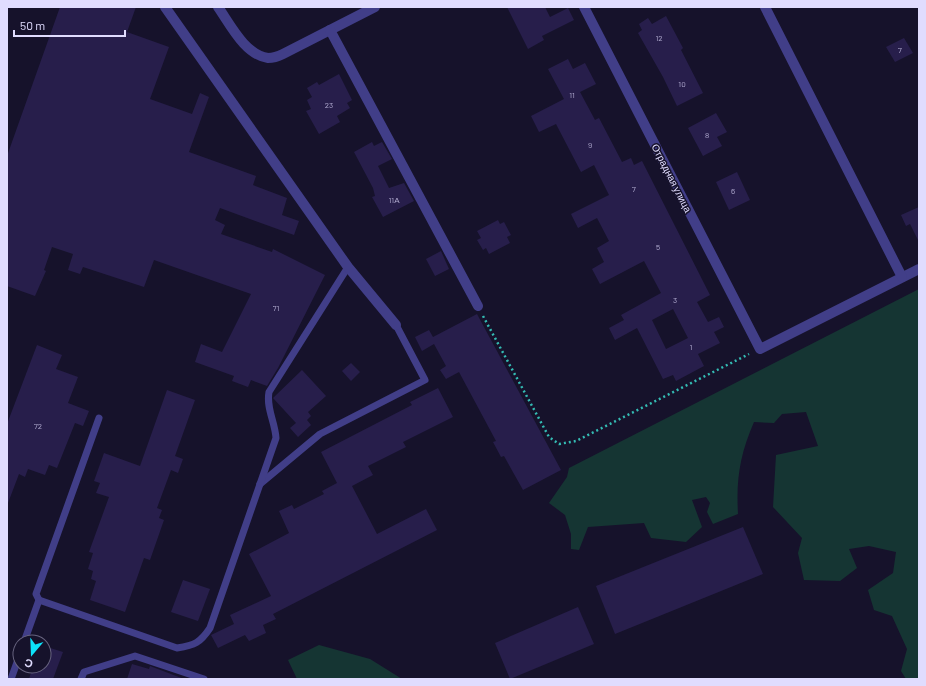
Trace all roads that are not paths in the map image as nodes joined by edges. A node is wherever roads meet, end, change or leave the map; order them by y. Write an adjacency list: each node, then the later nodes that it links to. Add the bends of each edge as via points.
1 (165, 7): 7 (street)
2 (218, 7): 6 (street, via 245,44 258,55 269,58 284,54)
3 (374, 7): 6 (street)
4 (584, 7): 9 (street, Отрадная улица, via 760,349)
5 (765, 7): 9 (street)
6 (330, 30): 10 (street)
7 (348, 268): 11 (street); 13 (lane, via 269,392 269,408 276,438)
8 (919, 269): 9 (street)
9 (902, 277)
10 (478, 306)
11 (396, 325): 13 (lane, via 425,380 320,434)
12 (99, 418): 14 (lane, via 36,594)
13 (260, 485): 14 (lane, via 210,628 202,639 192,646 177,648)
14 (39, 600): 15 (lane)
15 (27, 634)
16 (81, 679): 17 (lane, via 84,672 135,656)
17 (204, 679)

